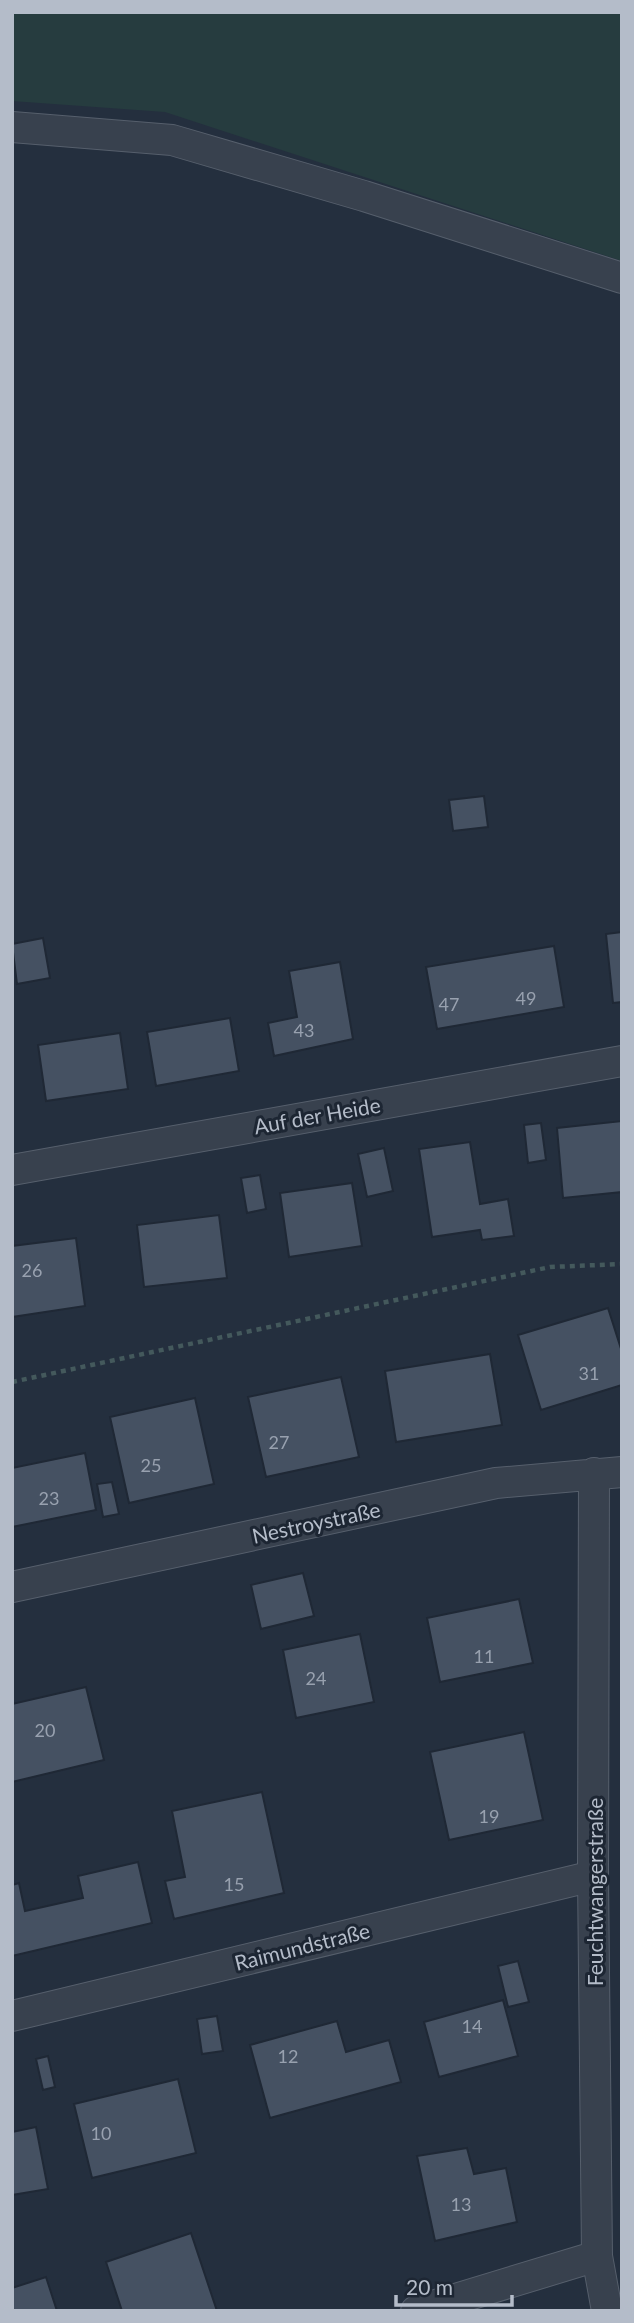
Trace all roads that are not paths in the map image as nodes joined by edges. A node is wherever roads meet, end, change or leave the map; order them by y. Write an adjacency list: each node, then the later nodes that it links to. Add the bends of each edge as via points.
1 (12, 127): 2 (street, via 172,140)
2 (622, 278)
3 (622, 1061): 4 (street, Auf der Heide)
4 (12, 1170)
5 (608, 1473): 6 (street, Nestroystraße, via 496,1483); 7 (street, Feuchtwangerstraße)
6 (12, 1587)
7 (593, 1876): 8 (street, Raimundstraße); 9 (street, Feuchtwangerstraße)
8 (12, 2016)
9 (597, 2256): 10 (street); 11 (street, Feuchtwangerstraße)
10 (416, 2311)
11 (607, 2311)

